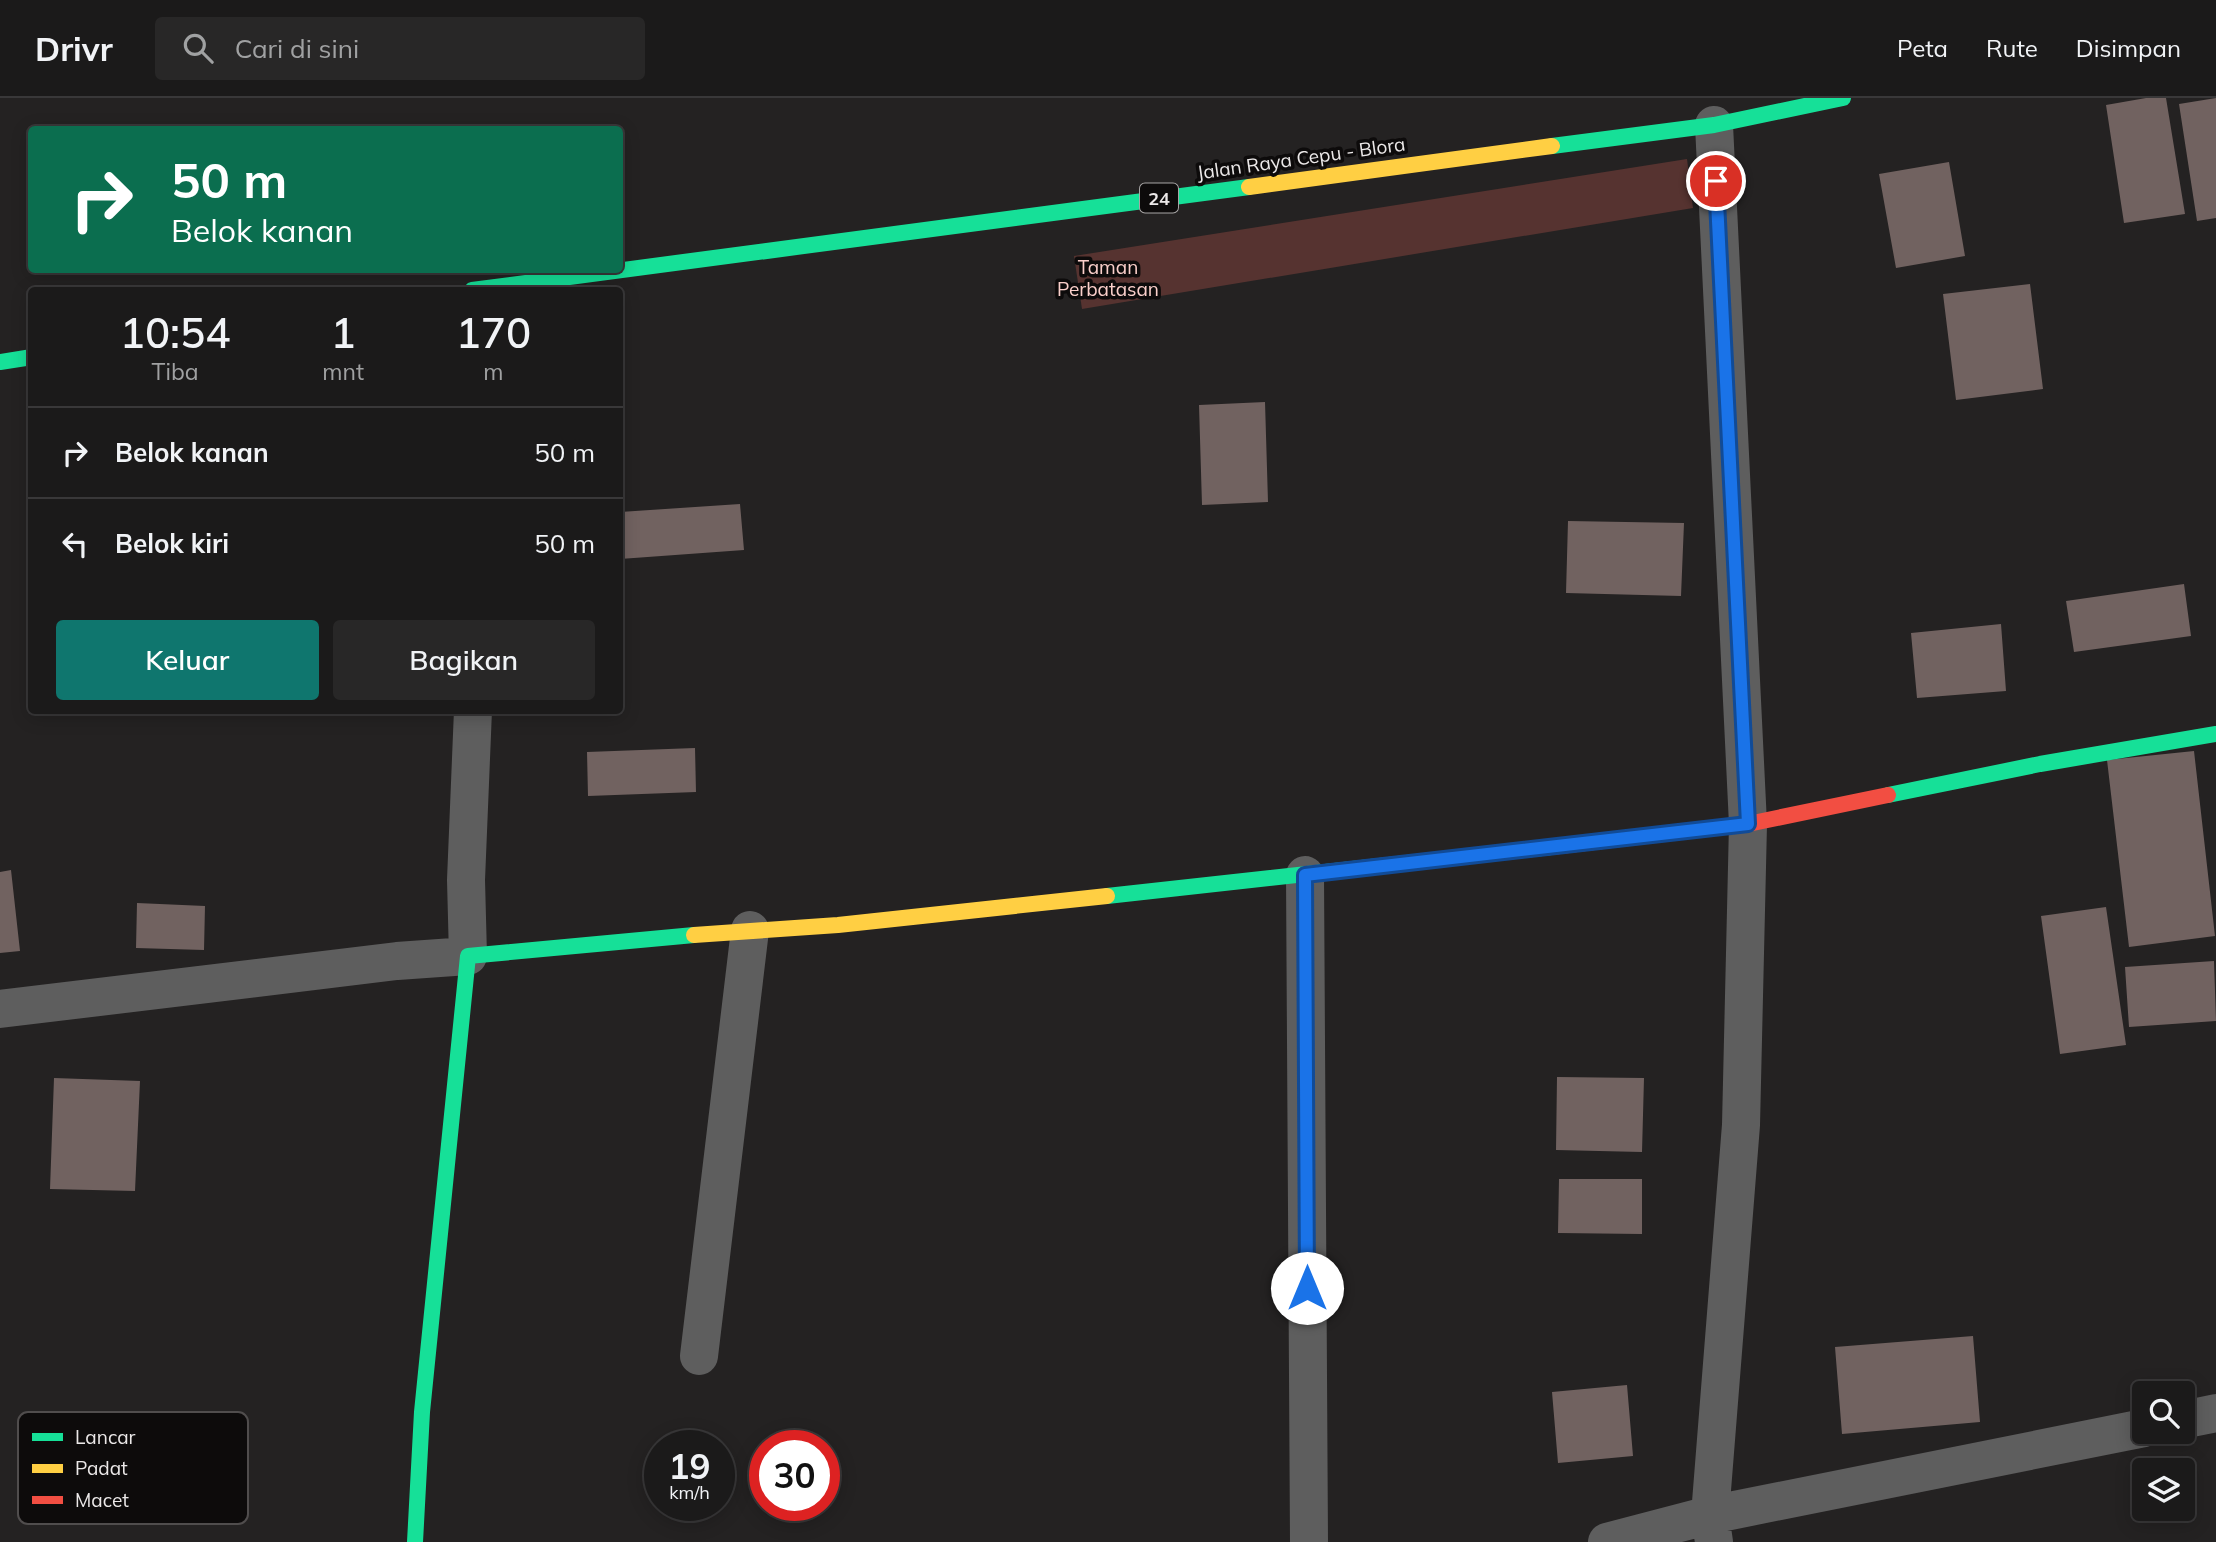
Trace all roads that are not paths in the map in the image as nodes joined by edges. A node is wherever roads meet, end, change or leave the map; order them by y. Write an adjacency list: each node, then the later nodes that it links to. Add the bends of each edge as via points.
1 (1843, 98): 2 (main road, Jalan Raya Cepu - Blora / 24)
2 (1714, 125): 3 (main road, Jalan Raya Cepu - Blora / 24); 10 (street)
3 (623, 271)
4 (610, 273): 5 (main road, Jalan Raya Cepu - Blora / 24)
5 (505, 287)
6 (28, 358): 7 (main road)
7 (0, 362)
8 (473, 714): 13 (street, via 466,880)
9 (2216, 734): 10 (main road, via 2040,764)
10 (1748, 824): 11 (main road); 19 (street, via 1741,1125)
11 (1305, 875): 12 (main road, via 838,925); 21 (street)
12 (750, 930): 13 (main road); 15 (street)
13 (468, 956): 14 (street); 20 (main road, via 422,1412)
14 (0, 1009)
15 (699, 1356)
16 (2216, 1413): 17 (street)
17 (2195, 1417)
18 (2132, 1431): 19 (street)
19 (1712, 1529): 22 (street)
20 (415, 1542)
21 (1309, 1542)
22 (1607, 1542)

